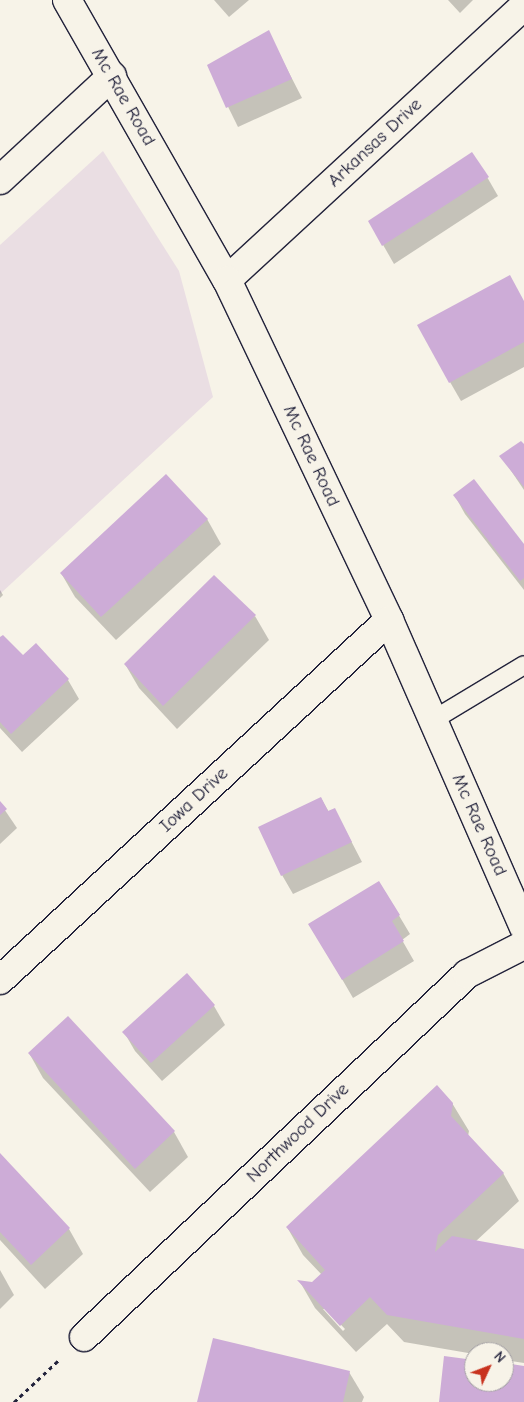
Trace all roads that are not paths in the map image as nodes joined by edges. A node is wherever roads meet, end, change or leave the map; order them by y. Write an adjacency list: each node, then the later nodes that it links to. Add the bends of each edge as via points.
1 (67, 0): 3 (street, Mc Rae Road)
2 (524, 6): 5 (street, Arkansas Drive)
3 (112, 76): 4 (street); 5 (street, Mc Rae Road)
4 (0, 180)
5 (227, 280): 6 (street, Mc Rae Road)
6 (389, 620): 8 (street, Mc Rae Road); 11 (street, Iowa Drive)
7 (524, 665): 8 (lane)
8 (433, 720): 9 (street, Mc Rae Road)
9 (524, 928)
10 (524, 945): 12 (street, Northwood Drive, via 467,974)
11 (0, 980)
12 (84, 1337)

